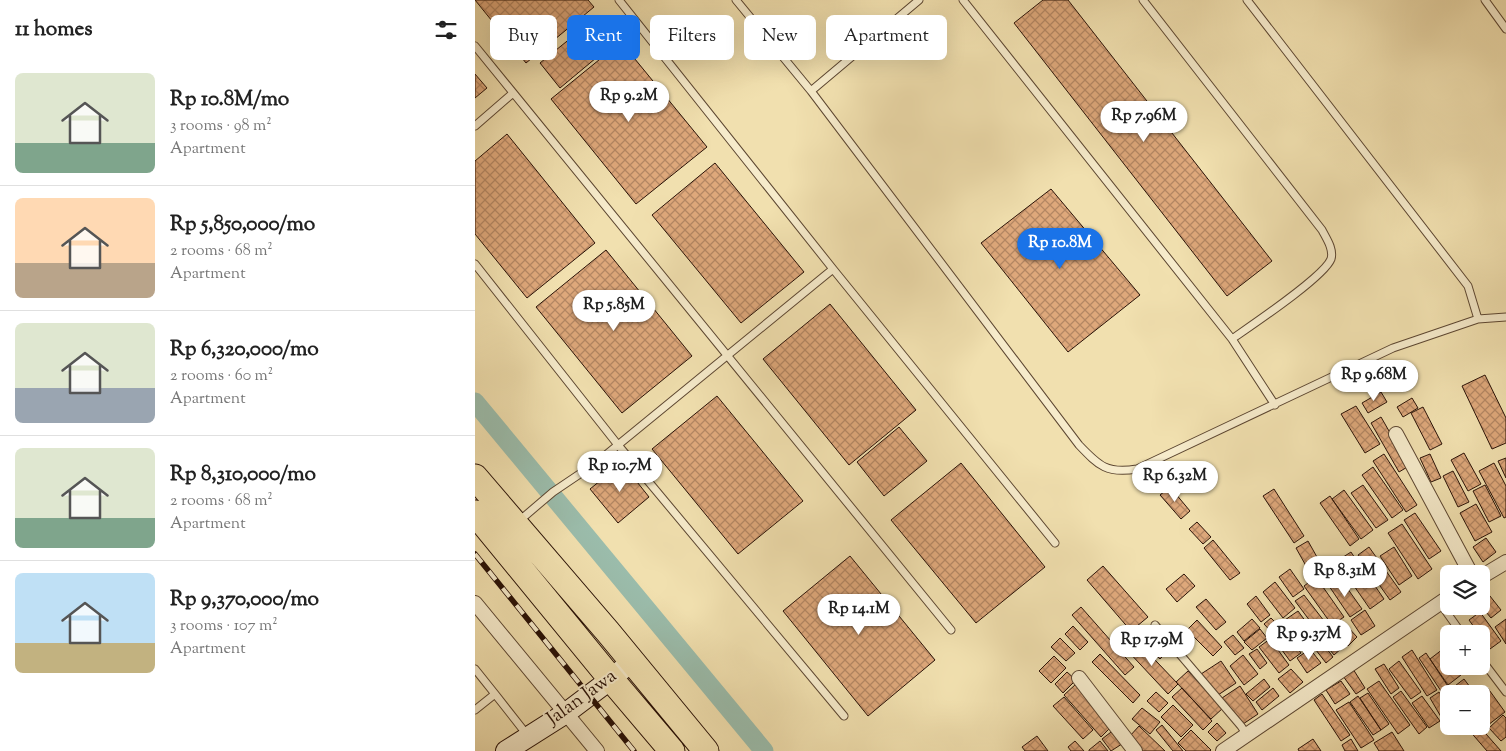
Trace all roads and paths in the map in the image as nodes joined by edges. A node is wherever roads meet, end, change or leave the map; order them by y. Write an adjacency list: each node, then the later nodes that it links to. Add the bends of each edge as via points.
1 (736, 0): 10 (lane)
2 (919, 0): 10 (lane)
3 (963, 0): 17 (lane)
4 (1143, 0): 17 (lane, via 1322,230 1331,249 1331,258 1321,274)
5 (1247, 0): 16 (lane, via 1468,286)
6 (1485, 0): 8 (lane)
7 (621, 1): 14 (lane)
8 (1506, 29)
9 (475, 46): 11 (lane)
10 (811, 91): 19 (lane, via 1079,445 1104,468 1123,472 1137,469)
11 (513, 93): 12 (lane); 18 (lane)
12 (475, 126)
13 (475, 264): 21 (lane)
14 (833, 269): 18 (lane); 25 (lane)
15 (1506, 317): 16 (lane)
16 (1478, 319): 19 (lane, via 1393,348)
17 (1233, 340): 19 (lane)
18 (727, 356): 21 (lane); 32 (lane)
19 (1275, 405)
20 (1396, 434): 27 (street)
21 (618, 445): 24 (lane); 42 (lane)
22 (475, 476): 24 (highway)
23 (475, 513): 37 (highway)
24 (523, 517): 33 (highway)
25 (1055, 543)
26 (1506, 562): 28 (street)
27 (1466, 565)
28 (1490, 572)
29 (475, 603): 41 (street)
30 (1440, 603): 43 (street)
31 (1155, 625): 43 (lane)
32 (951, 630)
33 (632, 661): 37 (street, Jalan Jawa); 48 (highway)
34 (475, 669): 39 (lane)
35 (1490, 671): 38 (lane)
36 (1079, 678): 49 (street)
37 (611, 679): 41 (street, Jalan Jawa); 47 (highway)
38 (1506, 692)
39 (495, 694): 40 (lane); 44 (lane)
40 (476, 706)
41 (566, 713): 44 (street, Jalan Jawa); 46 (street)
42 (844, 716)
43 (1247, 735): 50 (street)
44 (528, 736): 45 (street, Jalan Jawa)
45 (506, 751)
46 (597, 751)
47 (672, 751)
48 (706, 751)
49 (1135, 751)
50 (1223, 751)

